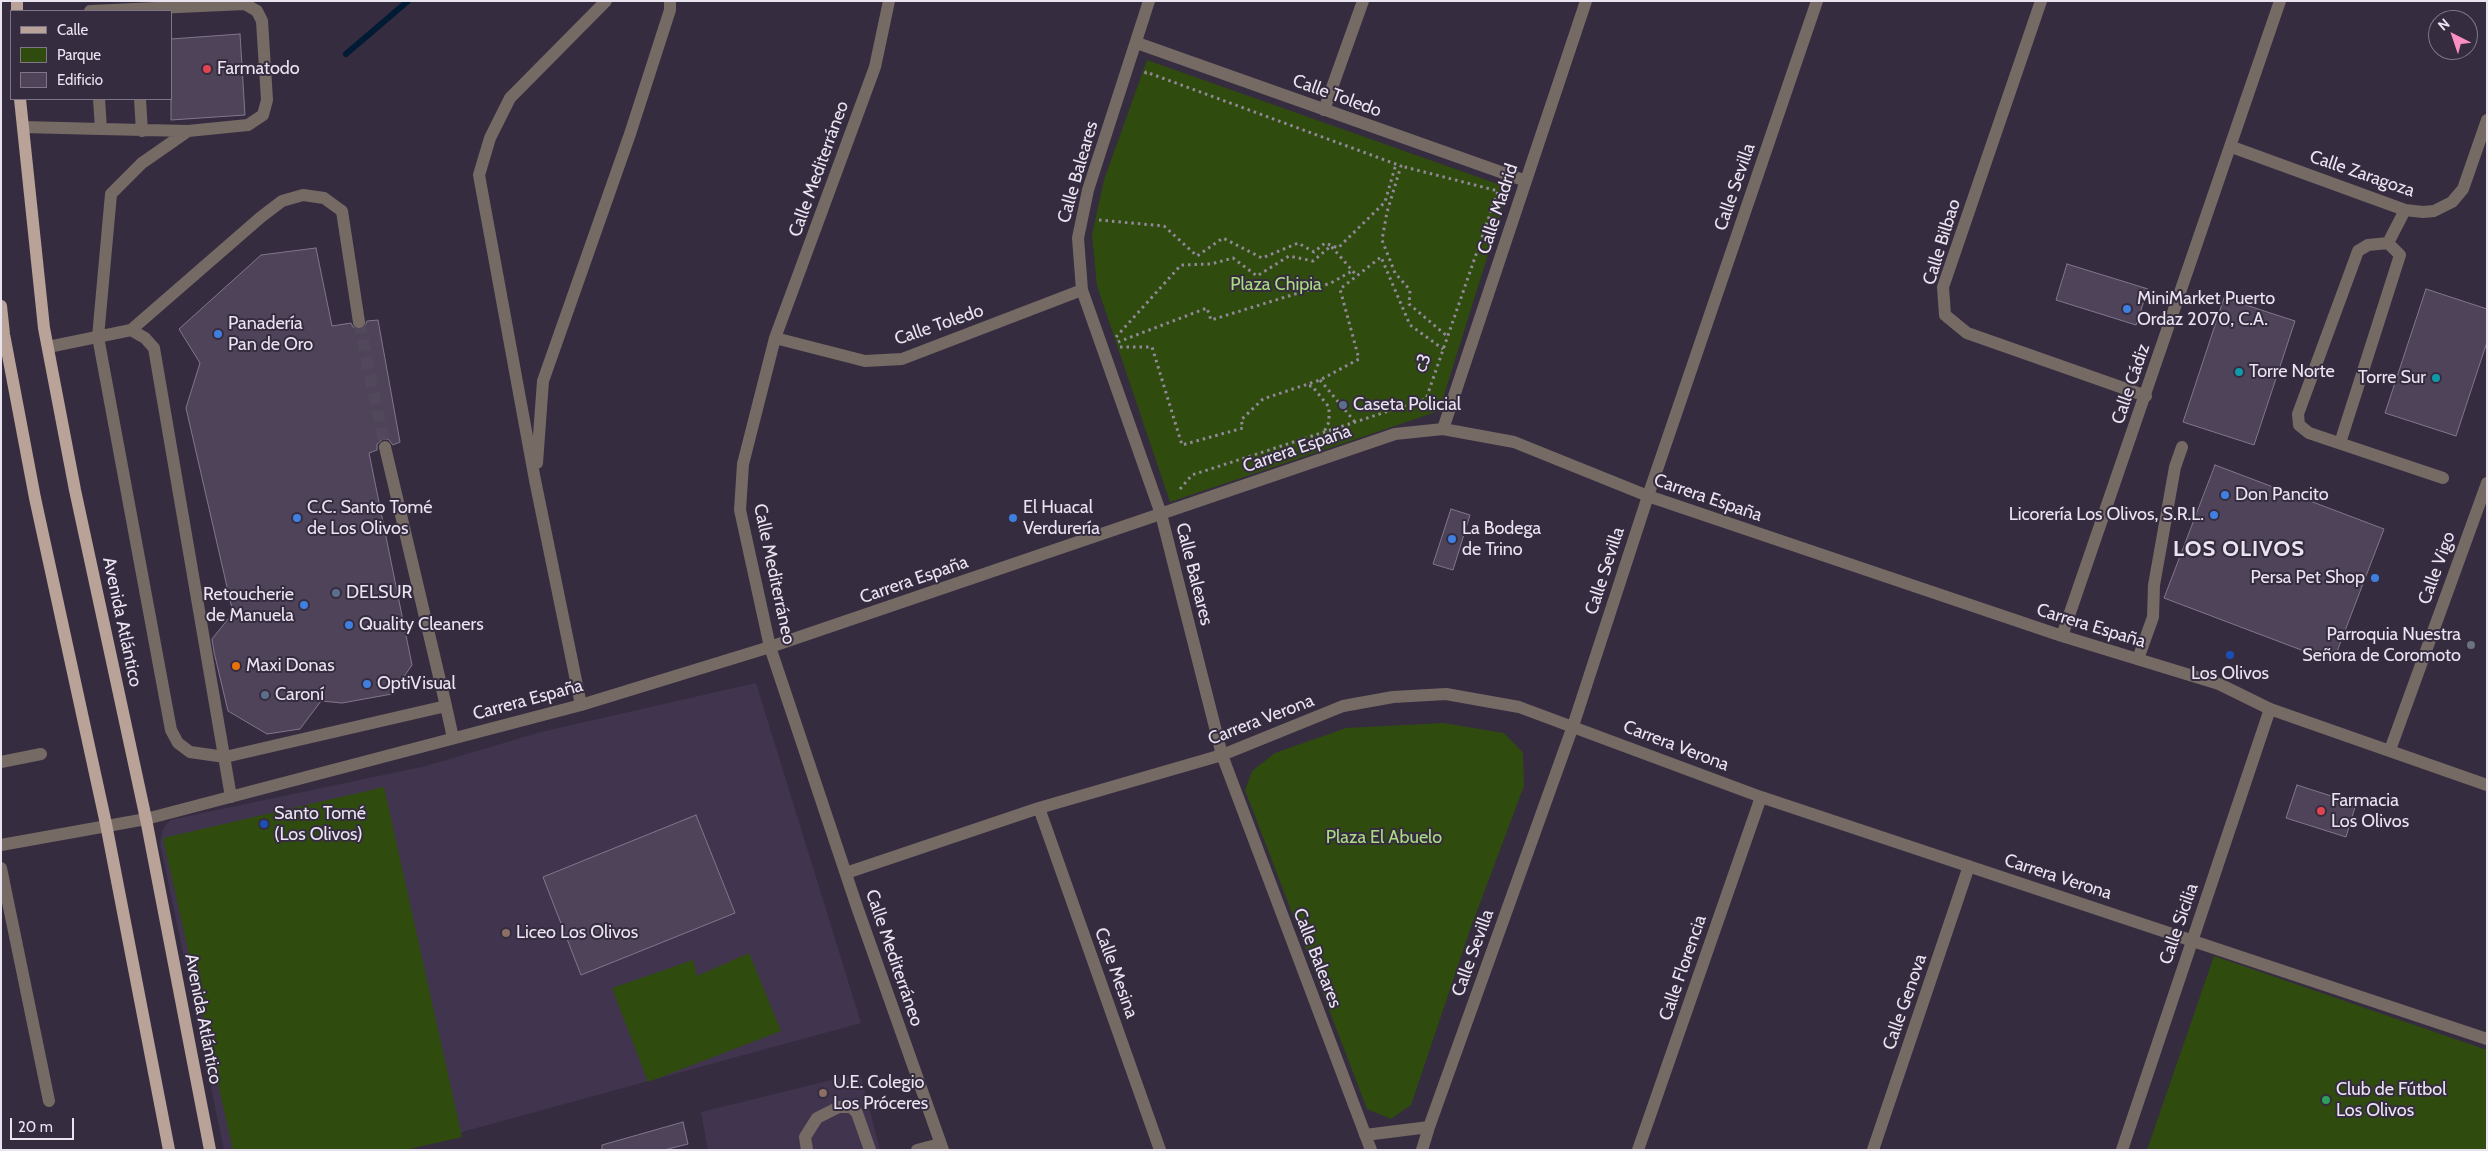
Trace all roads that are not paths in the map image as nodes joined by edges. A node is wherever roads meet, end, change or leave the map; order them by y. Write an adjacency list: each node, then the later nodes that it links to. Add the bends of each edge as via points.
1 (606, 1): 38 (street, via 510,98 490,138 479,175)
2 (670, 1): 38 (street, via 670,10 630,134 543,381)
3 (889, 1): 30 (street, Calle Mediterráneo, via 875,67)
4 (1149, 1): 11 (street, Calle Baleares)
5 (1363, 1): 15 (street)
6 (1586, 1): 22 (street, Calle Madrid)
7 (1817, 1): 40 (street, Calle Sevilla)
8 (2041, 1): 32 (street, Calle Bilbao, via 1943,287 1945,315 1967,333)
9 (2280, 1): 21 (street, Calle Cádiz)
10 (134, 10): 20 (street, via 245,4 257,11 262,21 267,100 263,115 248,125)
11 (1137, 43): 15 (street, Calle Toledo); 25 (street, Calle Baleares, via 1088,190 1078,238)
12 (20, 100): 17 (main road, Avenida Atlántico)
13 (99, 100): 18 (street)
14 (140, 100): 19 (street)
15 (1324, 110): 22 (street, Calle Toledo)
16 (2487, 120): 23 (street, Calle Zaragoza, via 2463,189 2452,202 2434,211)
17 (23, 127): 18 (street); 31 (main road, Avenida Atlántico)
18 (101, 129): 19 (street)
19 (142, 131): 20 (street)
20 (188, 131): 29 (street, via 142,163 111,194)
21 (2232, 147): 23 (street, Calle Zaragoza); 32 (street, Calle Cádiz)
22 (1526, 181): 33 (street, Calle Madrid)
23 (2405, 210): 24 (street)
24 (2388, 243): 34 (street, via 2400,255); 34 (street, via 2368,244 2358,251 2298,414 2299,425 2309,433)
25 (1082, 290): 30 (street, Calle Toledo, via 902,359 865,361); 41 (street, Calle Baleares)
26 (1, 306): 60 (main road, via 36,498)
27 (360, 322): 28 (street, via 342,212 324,198 304,195 282,201 260,217)
28 (131, 330): 29 (street); 53 (street, via 154,348)
29 (98, 337): 31 (street); 53 (street, via 171,730 178,743 190,752)
30 (775, 338): 43 (street, Calle Mediterráneo, via 743,464 740,510)
31 (48, 347): 59 (main road, Avenida Atlántico, via 77,499)
32 (2146, 396): 42 (street, Calle Cádiz)
33 (1443, 429): 40 (street, Carrera España, via 1514,442); 41 (street, Carrera España, via 1395,434)
34 (2340, 443): 37 (street)
35 (2182, 447): 44 (street, via 2175,467 2154,585 2153,617)
36 (384, 448): 46 (street)
37 (2443, 478)
38 (535, 480): 45 (street)
39 (2487, 483): 50 (street, Calle Vigo)
40 (1648, 496): 42 (street, Carrera España); 48 (street, Calle Sevilla)
41 (1161, 514): 43 (street, Carrera España); 52 (street, Calle Baleares)
42 (2062, 636): 44 (street, Carrera España)
43 (770, 647): 45 (street, Carrera España); 64 (street, Calle Mediterráneo)
44 (2138, 659): 47 (street, Carrera España, via 2219,684)
45 (581, 705): 49 (street, Carrera España)
46 (446, 706): 49 (street); 53 (street)
47 (2270, 709): 50 (street, Carrera España); 65 (street, Calle Sicilia)
48 (1573, 726): 52 (street, Carrera Verona, via 1519,707 1446,694 1393,697 1343,706); 57 (street, Carrera Verona); 68 (street, Calle Sevilla)
49 (453, 738): 56 (street, Carrera España)
50 (2390, 750): 55 (street, Carrera España)
51 (41, 754): 54 (street)
52 (1222, 755): 58 (street, Carrera Verona); 69 (street, Calle Baleares)
53 (225, 757): 56 (street)
54 (1, 762)
55 (2487, 785)
56 (232, 797): 59 (street, Carrera España)
57 (1761, 797): 62 (street, Carrera Verona); 79 (street, Calle Florencia)
58 (1038, 808): 64 (street, Carrera Verona); 76 (street, Calle Mesina)
59 (146, 819): 60 (street, Carrera España); 72 (main road, Avenida Atlántico)
60 (106, 824): 61 (street, Carrera España); 71 (main road)
61 (1, 845)
62 (1969, 866): 65 (street, Carrera Verona); 80 (street, Calle Genova)
63 (1, 868): 67 (street)
64 (846, 873): 70 (street, Calle Mediterráneo)
65 (2192, 940): 66 (street, Carrera Verona); 81 (street, Calle Sicilia)
66 (2487, 1039)
67 (49, 1101)
68 (1429, 1127): 69 (street); 78 (street, Calle Sevilla)
69 (1365, 1135): 77 (street, Calle Baleares)
70 (942, 1147): 75 (street)
71 (169, 1150)
72 (210, 1150)
73 (807, 1150): 74 (street, via 805,1137 816,1118 839,1107 851,1107 857,1113)
74 (870, 1150)
75 (917, 1150)
76 (1160, 1150)
77 (1371, 1150)
78 (1422, 1150)
79 (1638, 1150)
80 (1873, 1150)
81 (2122, 1150)

